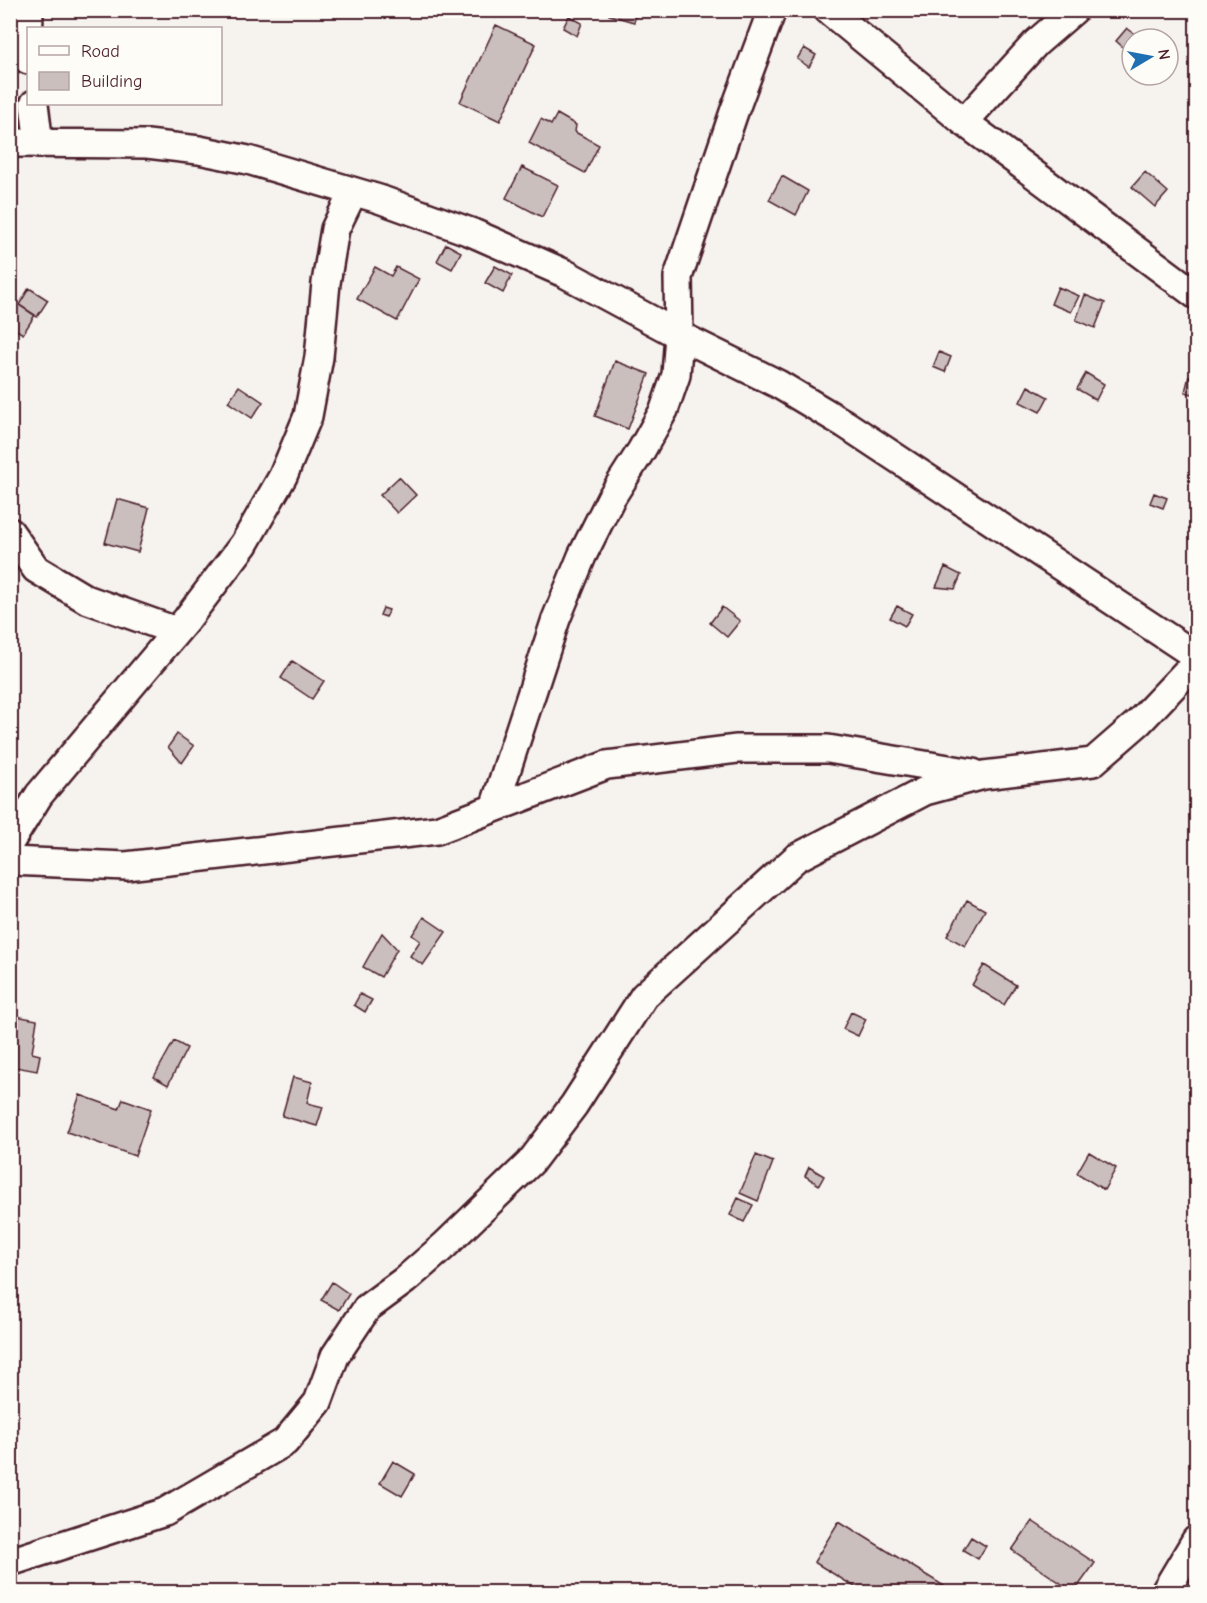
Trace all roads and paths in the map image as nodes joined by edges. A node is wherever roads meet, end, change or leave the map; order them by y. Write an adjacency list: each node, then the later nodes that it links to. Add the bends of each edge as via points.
1 (29, 10): 5 (street)
2 (772, 10): 12 (street, via 678,277)
3 (828, 10): 7 (street)
4 (1074, 10): 7 (street, via 1036,43)
5 (29, 27)
6 (34, 105): 9 (street)
7 (964, 122): 11 (street)
8 (10, 143): 9 (street)
9 (39, 144): 10 (street, via 147,144 199,150 249,160)
10 (353, 192): 12 (street, via 473,233 554,268); 14 (street, via 335,229 308,416 283,476 244,544)
11 (1197, 295)
12 (679, 335): 15 (street, via 778,384 846,424); 18 (street, via 676,375 664,410 611,498 582,556 556,620)
13 (10, 532): 14 (street, via 36,569 86,599)
14 (176, 632): 19 (street, via 39,795)
15 (1197, 656)
16 (1197, 662): 17 (street, via 1139,722 1093,762)
17 (984, 775): 18 (street, via 828,749 737,749 607,765); 22 (street, via 925,791 796,858 644,996 574,1105 530,1163 446,1245 368,1308 335,1356 318,1402 285,1442 165,1512)
18 (494, 808): 20 (street, via 437,830 126,866)
19 (10, 842)
20 (10, 861)
21 (1197, 1540): 23 (street)
22 (10, 1562)
23 (1164, 1593)

